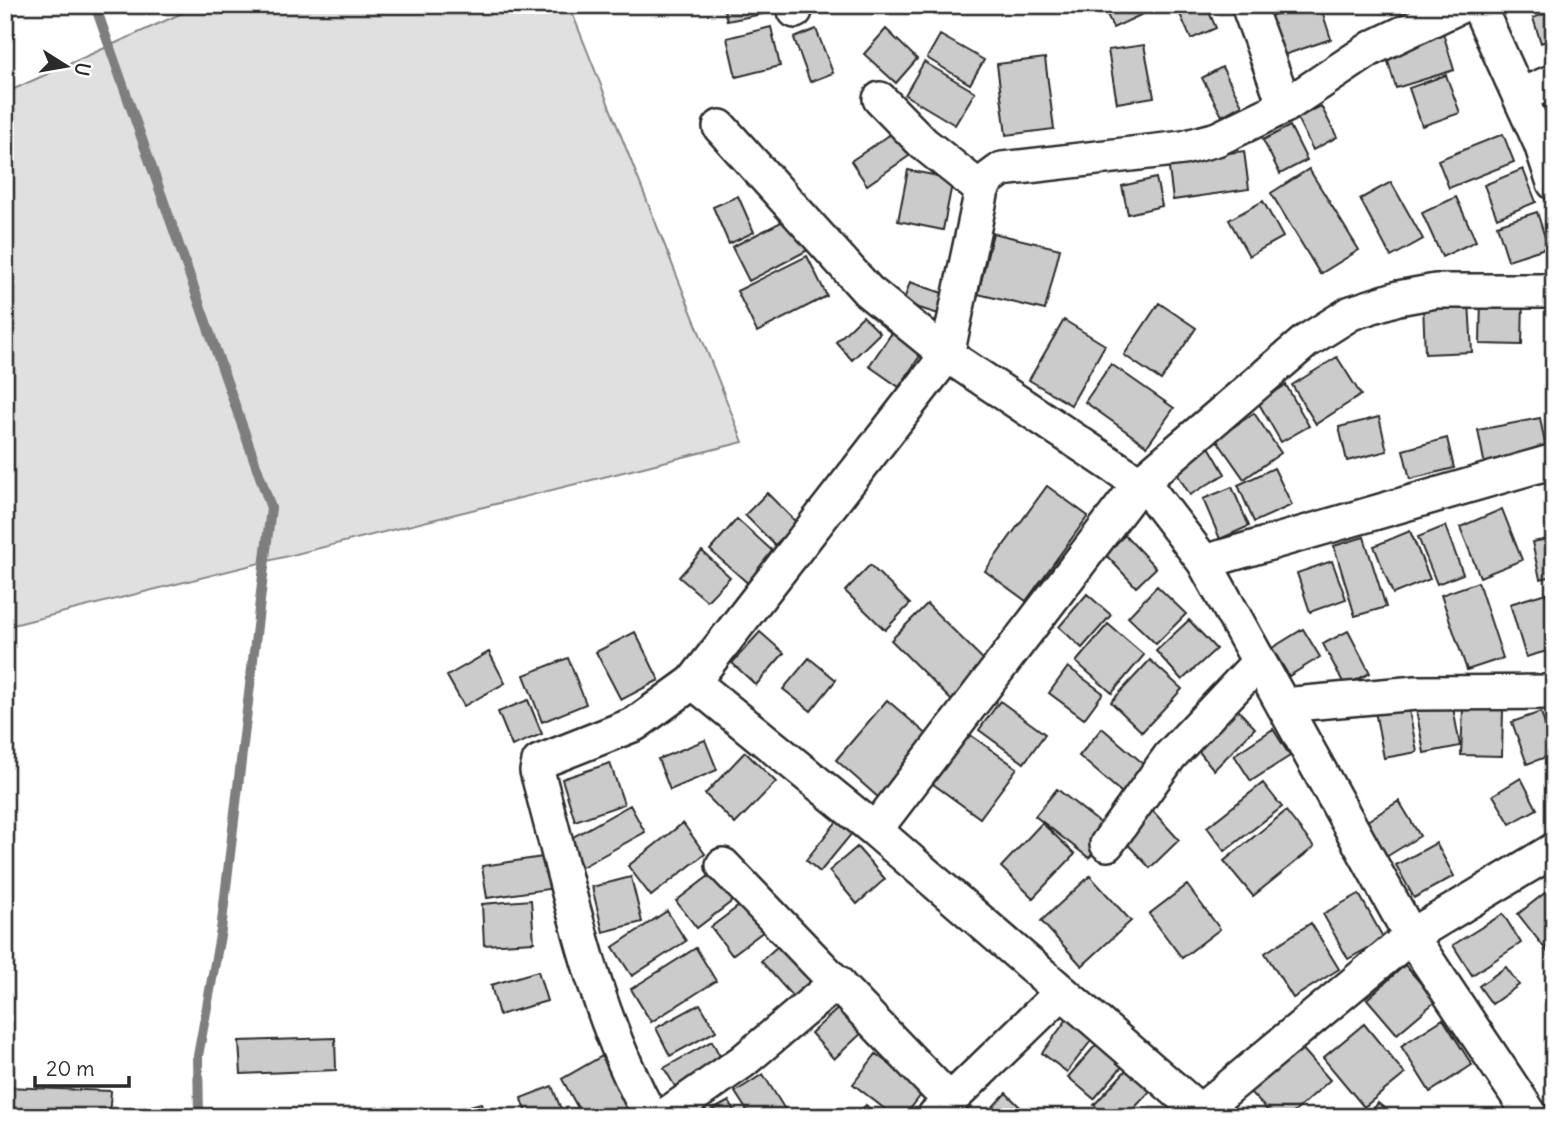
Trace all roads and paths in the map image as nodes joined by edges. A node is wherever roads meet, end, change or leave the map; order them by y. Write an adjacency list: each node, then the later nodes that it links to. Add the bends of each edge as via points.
1 (1248, 5): 7 (street)
2 (1462, 5): 7 (street, via 1372,48)
3 (1478, 5): 5 (street)
4 (1554, 81): 5 (street)
5 (1519, 96): 9 (street)
6 (880, 99): 10 (street, via 923,143)
7 (1285, 106): 10 (street, via 1250,125 1183,148 1002,169)
8 (720, 127): 12 (street, via 868,291)
9 (1554, 183)
10 (982, 190): 12 (street)
11 (1554, 291): 14 (street, via 1436,290 1351,313 1305,342)
12 (947, 355): 14 (street); 17 (street)
13 (1554, 461): 15 (street)
14 (1140, 483): 15 (street); 20 (street)
15 (1204, 562): 16 (street)
16 (1259, 662): 19 (street); 21 (street, via 1170,756)
17 (693, 682): 20 (street); 29 (street, via 635,724 542,760 537,767 597,993)
18 (1554, 692): 19 (street, via 1416,693)
19 (1283, 705): 24 (street)
20 (875, 830): 26 (street)
21 (1107, 844)
22 (1554, 850): 24 (street)
23 (723, 865): 25 (street)
24 (1410, 936): 26 (street, via 1203,1108 1195,1107); 31 (street)
25 (837, 982): 28 (street); 30 (street, via 742,1062)
26 (1061, 993): 28 (street)
27 (1554, 1101): 31 (street)
28 (942, 1109)
29 (651, 1117)
30 (663, 1117)
31 (1533, 1117)

